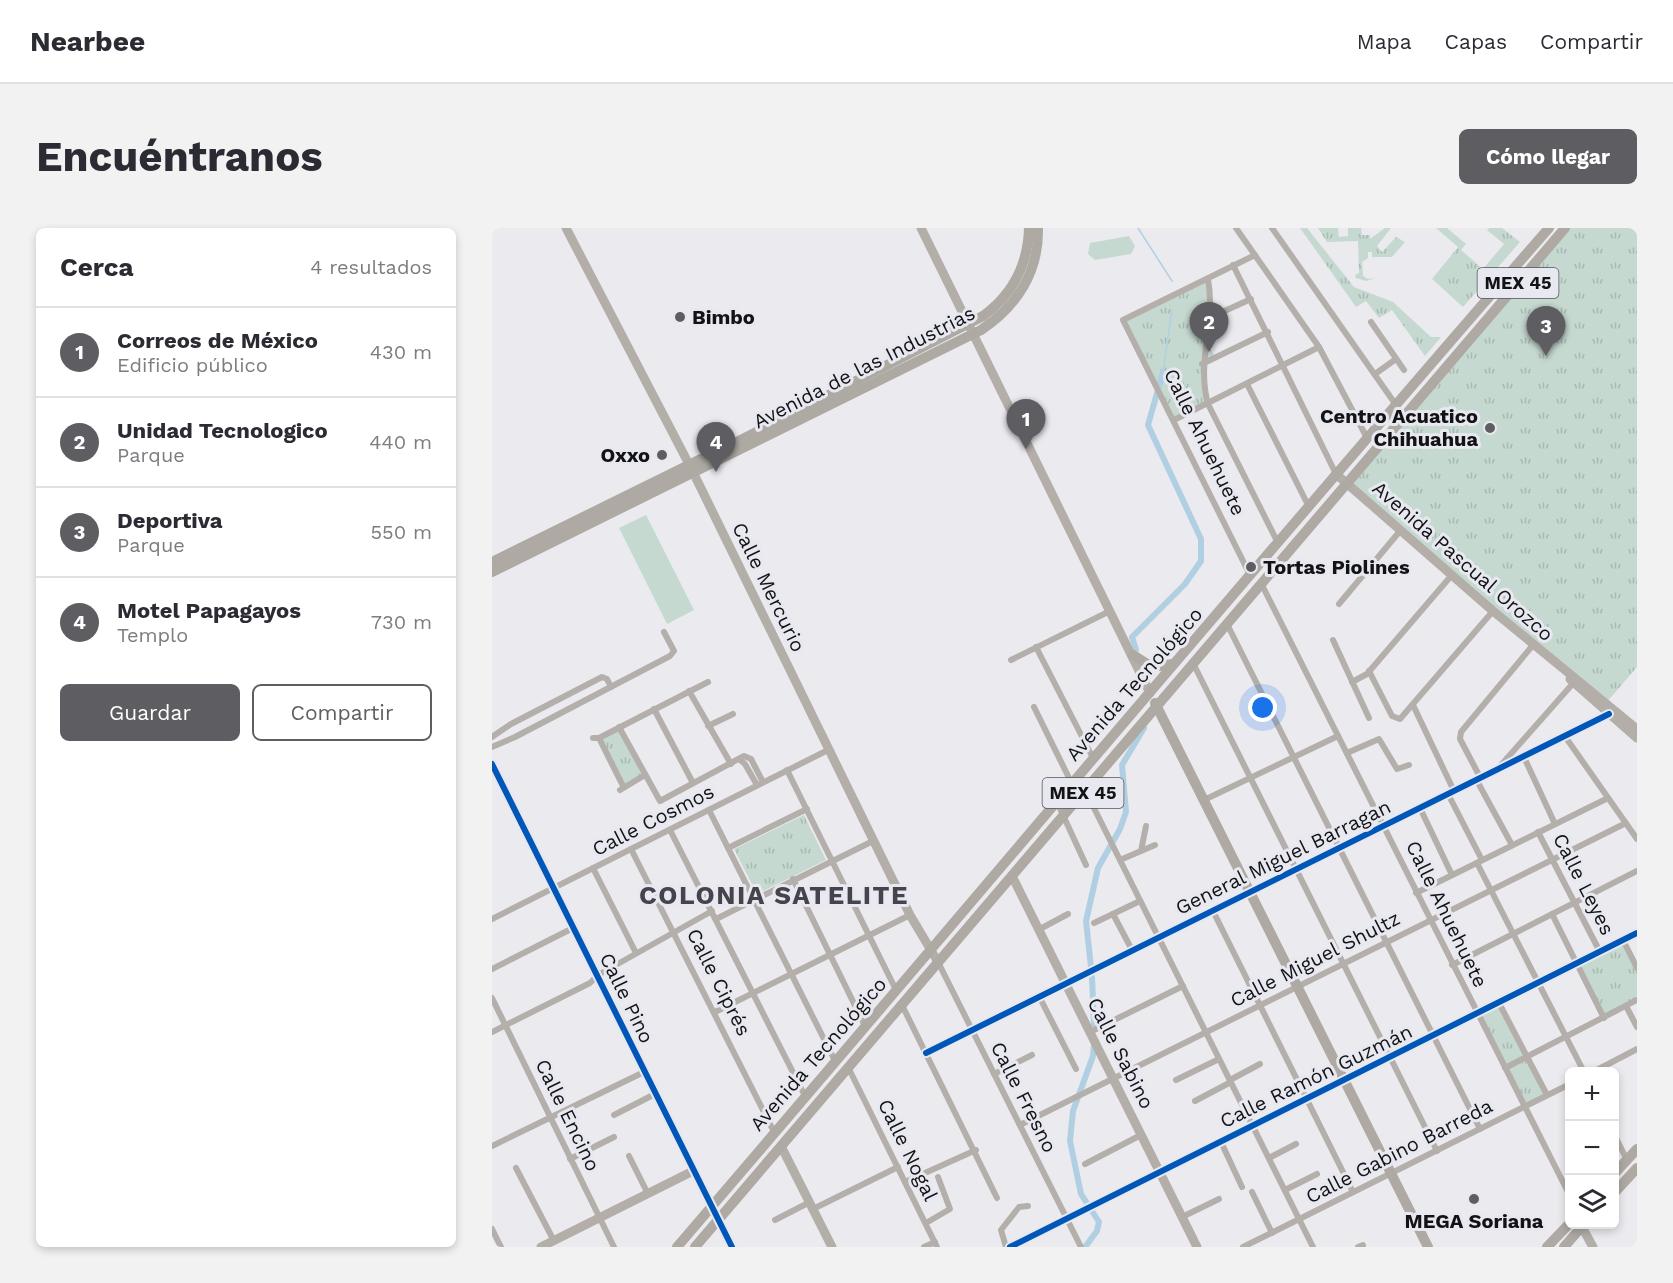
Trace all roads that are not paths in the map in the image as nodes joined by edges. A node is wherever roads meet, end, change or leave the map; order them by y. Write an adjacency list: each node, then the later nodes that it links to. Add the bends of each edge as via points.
1 (566, 228): 28 (main road, Calle Mercurio)
2 (921, 228): 15 (main road)
3 (1029, 228): 15 (main road, Avenida de las Industrias, via 1024,263 1011,289)
4 (1038, 228): 15 (main road, Avenida de las Industrias, via 1036,254 1026,284 1005,312)
5 (1236, 228): 9 (street)
6 (1272, 228): 22 (street)
7 (1549, 228): 25 (main road, Avenida Tecnológico / MEX 45)
8 (1565, 228): 30 (main road, Avenida Tecnológico / MEX 45)
9 (1255, 255): 10 (street); 17 (street)
10 (1233, 266): 11 (street); 12 (street)
11 (1208, 279): 13 (street, via 1212,299); 26 (street, Calle Ahuehuete, via 1124,318)
12 (1251, 299): 13 (street); 16 (street)
13 (1209, 318): 19 (street)
14 (1371, 322): 18 (street)
15 (972, 329): 28 (main road, Avenida de las Industrias); 42 (main road)
16 (1268, 332): 19 (street); 20 (street)
17 (1319, 347): 20 (street); 27 (street)
18 (1396, 359): 21 (street); 22 (street)
19 (1202, 364): 24 (street)
20 (1284, 366): 23 (street); 29 (street)
21 (1404, 370)
22 (1375, 374): 25 (street)
23 (1247, 384): 24 (street); 31 (street)
24 (1209, 404): 26 (street); 33 (street)
25 (1396, 405): 27 (main road, Avenida Tecnológico / MEX 45)
26 (1174, 420): 37 (street, Calle Ahuehuete)
27 (1367, 438): 29 (main road, Avenida Tecnológico / MEX 45)
28 (691, 468): 34 (main road, Avenida de las Industrias); 80 (main road, Calle Mercurio)
29 (1336, 474): 30 (main road, Avenida Pascual Orozco); 31 (main road, Avenida Tecnológico / MEX 45)
30 (1346, 483): 32 (main road, Avenida Pascual Orozco); 39 (main road, Avenida Tecnológico / MEX 45)
31 (1308, 505): 33 (main road, Avenida Tecnológico / MEX 45)
32 (1400, 531): 38 (main road, Avenida Pascual Orozco); 40 (street)
33 (1277, 541): 37 (main road, Avenida Tecnológico / MEX 45)
34 (512, 558): 35 (main road, Avenida de las Industrias); 36 (main road, Avenida de las Industrias)
35 (492, 562)
36 (492, 572)
37 (1250, 575): 51 (main road, Avenida Tecnológico / MEX 45)
38 (1451, 576): 41 (main road, Avenida Pascual Orozco); 52 (street)
39 (1260, 582): 43 (main road, Avenida Tecnológico / MEX 45); 75 (street, Calle Ahuehuete)
40 (1339, 604)
41 (1493, 611): 46 (main road, Avenida Pascual Orozco); 60 (street)
42 (1110, 612): 47 (street); 48 (main road)
43 (1227, 624): 50 (main road, Avenida Tecnológico / MEX 45); 83 (street)
44 (664, 632): 56 (street, via 673,653)
45 (1333, 640): 55 (street)
46 (1533, 645): 53 (main road, Avenida Pascual Orozco); 92 (street, via 1461,732)
47 (1036, 647): 49 (street); 84 (street)
48 (1133, 655): 51 (main road, via 1152,667); 58 (main road)
49 (1011, 660)
50 (1193, 663): 63 (main road, Avenida Tecnológico / MEX 45); 91 (street)
51 (1173, 664): 58 (main road, Avenida Tecnológico / MEX 45)
52 (1369, 671): 55 (street); 60 (street, via 1392,716 1396,719)
53 (1575, 681): 66 (main road, Avenida Pascual Orozco); 72 (main road, Avenida Pascual Orozco); 88 (street)
54 (708, 682): 57 (street)
55 (1352, 682): 67 (street)
56 (611, 687): 59 (street, via 602,677); 64 (street)
57 (689, 691): 62 (street); 70 (street)
58 (1150, 693): 63 (main road); 84 (main road, Avenida Tecnológico / MEX 45)
59 (556, 702): 64 (street); 73 (street)
60 (1413, 705): 97 (street)
61 (1034, 707): 95 (street)
62 (654, 709): 71 (street); 93 (street)
63 (1155, 709): 68 (main road, Avenida Tecnológico / MEX 45); 69 (main road); 99 (main road)
64 (562, 713): 78 (street)
65 (733, 714): 70 (street)
66 (1609, 714): 74 (street, General Miguel Barragan); 77 (main road, Avenida Pascual Orozco)
67 (1369, 717)
68 (1143, 723): 69 (main road); 96 (main road, Avenida Tecnológico / MEX 45)
69 (1159, 724): 133 (main road)
70 (708, 726): 86 (street)
71 (619, 727): 90 (street); 90 (street, via 596,738 621,788)
72 (1637, 729)
73 (502, 731): 76 (street); 78 (street)
74 (1564, 735): 82 (street, General Miguel Barragan); 98 (street)
75 (1338, 736): 81 (street, Calle Ahuehuete); 83 (street)
76 (492, 737)
77 (1637, 738)
78 (507, 740): 79 (street)
79 (492, 747)
80 (828, 750): 89 (street, Calle Cosmos); 112 (main road, Calle Mercurio)
81 (1347, 753): 87 (street, via 1379,739 1397,769); 108 (street, Calle Ahuehuete)
82 (1523, 755): 88 (street, General Miguel Barragan); 106 (street, Calle Leyes)
83 (1293, 757): 91 (street); 116 (street)
84 (1093, 758): 95 (main road, Avenida Tecnológico / MEX 45)
85 (492, 764): 130 (main road, Calle Pino)
86 (731, 764): 93 (street); 94 (street, via 749,757)
87 (1409, 765)
88 (1499, 767): 92 (street, General Miguel Barragan)
89 (788, 770): 94 (street, Calle Cosmos); 103 (street)
90 (645, 775): 93 (street, via 659,800)
91 (1250, 777): 99 (street); 125 (street)
92 (1478, 778): 97 (street, General Miguel Barragan); 114 (street)
93 (693, 783)
94 (760, 784): 102 (street, Calle Cosmos)
95 (1072, 784): 100 (main road, Avenida Tecnológico / MEX 45)
96 (1085, 790): 104 (main road, Avenida Tecnológico / MEX 45); 120 (street)
97 (1451, 792): 101 (street, General Miguel Barragan); 122 (street)
98 (1608, 798): 105 (street); 106 (street)
99 (1204, 800): 133 (main road)
100 (1057, 802): 104 (street); 157 (main road, Avenida Tecnológico / MEX 45)
101 (1420, 808): 108 (street, General Miguel Barragan); 127 (street)
102 (709, 810): 109 (street, Calle Cosmos); 115 (street)
103 (807, 810): 115 (street); 121 (street)
104 (1064, 815): 123 (street); 128 (main road, Avenida Tecnológico / MEX 45)
105 (1626, 823): 111 (street); 119 (street, Calle Miguel Shultz)
106 (1555, 824): 110 (street)
107 (1146, 826): 118 (street)
108 (1383, 826): 116 (street, General Miguel Barragan); 132 (street, Calle Ahuehuete)
109 (670, 830): 117 (street, Calle Cosmos); 138 (street)
110 (1538, 832): 114 (street); 119 (street, Calle Leyes)
111 (1637, 839)
112 (873, 841): 121 (street); 142 (main road, Calle Mercurio)
113 (1155, 845): 118 (street)
114 (1512, 845): 122 (street)
115 (728, 848): 134 (street)
116 (1339, 848): 125 (street, General Miguel Barragan); 155 (street)
117 (632, 849): 124 (street, Calle Cosmos); 149 (street, Calle Ciprés)
118 (1141, 851): 120 (street)
119 (1552, 859): 131 (street, Calle Miguel Shultz); 136 (street, Calle Leyes)
120 (1120, 860): 135 (street)
121 (831, 861): 129 (street); 152 (street)
122 (1480, 861): 127 (street); 131 (street)
123 (1086, 865)
124 (593, 868): 130 (street, Calle Cosmos); 159 (street)
125 (1296, 869): 133 (street, General Miguel Barragan); 163 (street)
126 (1637, 872): 136 (street)
127 (1452, 874): 132 (street)
128 (1012, 876): 148 (main road, Calle Sabino); 161 (main road, Avenida Tecnológico / MEX 45)
129 (793, 879): 134 (street); 160 (street)
130 (553, 888): 143 (street, Calle Cosmos); 147 (main road, Calle Pino)
131 (1491, 890): 145 (street, Calle Miguel Shultz); 151 (street)
132 (1416, 893): 145 (street, Calle Ahuehuete)
133 (1246, 894): 137 (street, General Miguel Barragan); 172 (main road)
134 (754, 900): 144 (street); 167 (street)
135 (1140, 901): 140 (street); 153 (street)
136 (1575, 903): 141 (street); 158 (street, Calle Leyes)
137 (1212, 910): 153 (street, General Miguel Barragan); 180 (street)
138 (712, 911): 144 (street); 149 (street)
139 (1068, 914): 148 (street)
140 (1113, 914): 146 (street); 156 (street)
141 (1552, 914): 151 (street); 162 (street)
142 (910, 915): 152 (street); 157 (main road, Calle Mercurio)
143 (492, 919)
144 (716, 919): 174 (street)
145 (1430, 920): 155 (street, Calle Miguel Shultz); 164 (street, Calle Ahuehuete)
146 (1094, 923)
147 (573, 927): 166 (street); 168 (main road, Calle Pino)
148 (1038, 930): 170 (main road, Calle Sabino)
149 (674, 933): 159 (street); 182 (street, Calle Ciprés)
150 (1637, 933): 154 (street, Calle Ramón Guzmán)
151 (1513, 934): 164 (street); 169 (street)
152 (870, 936): 160 (street); 173 (street)
153 (1158, 937): 156 (street, General Miguel Barragan); 171 (street)
154 (1623, 940): 158 (street, Calle Ramón Guzmán); 165 (street)
155 (1386, 942): 163 (street, Calle Miguel Shultz); 192 (street)
156 (1132, 950): 170 (street, General Miguel Barragan)
157 (930, 951): 161 (main road, Calle Mercurio); 173 (main road, Avenida Tecnológico / MEX 45)
158 (1599, 952): 162 (street, Calle Ramón Guzmán)
159 (636, 953): 168 (street)
160 (831, 955): 167 (street); 186 (street)
161 (938, 962): 179 (main road, Avenida Tecnológico / MEX 45); 188 (street, Calle Fresno)
162 (1576, 963): 169 (street, Calle Ramón Guzmán); 184 (street)
163 (1342, 965): 172 (street, Calle Miguel Shultz); 197 (street)
164 (1452, 965): 183 (street, Calle Ahuehuete)
165 (1637, 968)
166 (492, 969)
167 (791, 974): 174 (street); 200 (street)
168 (598, 975): 185 (street, via 590,983); 207 (main road, Calle Pino)
169 (1538, 983): 178 (street, Calle Ramón Guzmán); 193 (street)
170 (1067, 985): 175 (street, General Miguel Barragan); 190 (main road, Calle Sabino)
171 (1183, 986): 190 (street); 191 (street)
172 (1296, 987): 180 (street, Calle Miguel Shultz); 212 (main road)
173 (896, 990): 186 (main road, Avenida Tecnológico / MEX 45)
174 (753, 993): 182 (street); 216 (street)
175 (1039, 996): 188 (street, General Miguel Barragan); 206 (street)
176 (492, 998): 185 (street, Calle Encino)
177 (1637, 1000): 181 (street)
178 (1499, 1003): 183 (street, Calle Ramón Guzmán); 198 (street)
179 (902, 1005): 195 (street); 202 (main road, Avenida Tecnológico / MEX 45)
180 (1260, 1005): 191 (street, Calle Miguel Shultz); 217 (street)
181 (1626, 1006): 184 (street); 187 (street)
182 (715, 1012): 225 (street, Calle Ciprés)
183 (1476, 1014): 192 (street, Calle Ramón Guzmán); 205 (street, Calle Ahuehuete)
184 (1604, 1018): 193 (street)
185 (505, 1025): 189 (street); 221 (street, Calle Encino)
186 (865, 1026): 200 (main road, Avenida Tecnológico / MEX 45)
187 (1637, 1027)
188 (972, 1030): 195 (street, General Miguel Barragan); 208 (street, Calle Fresno)
189 (492, 1032)
190 (1090, 1032): 209 (main road, Calle Sabino)
191 (1206, 1032): 199 (street); 209 (street, Calle Miguel Shultz)
192 (1433, 1036): 197 (street, Calle Ramón Guzmán); 224 (street)
193 (1566, 1037): 198 (street); 203 (street)
194 (1637, 1049): 204 (street)
195 (926, 1053): 234 (street)
196 (1032, 1055): 208 (street)
197 (1390, 1057): 212 (street, Calle Ramón Guzmán); 235 (street)
198 (1527, 1057): 205 (street); 215 (street)
199 (1219, 1059): 210 (street); 211 (street)
200 (835, 1061): 216 (main road, Avenida Tecnológico / MEX 45)
201 (1260, 1064): 211 (street)
202 (848, 1067): 232 (main road, Avenida Tecnológico / MEX 45); 241 (street, Calle Nogal)
203 (1582, 1067)
204 (1601, 1067)
205 (1505, 1068): 219 (street, Calle Ahuehuete)
206 (1076, 1070)
207 (644, 1072): 214 (main road, Calle Pino); 221 (street)
208 (994, 1074): 222 (street, Calle Fresno)
209 (1113, 1078): 222 (street, Calle Miguel Shultz); 226 (main road, Calle Sabino)
210 (1176, 1080)
211 (1230, 1081): 218 (street); 223 (street)
212 (1341, 1082): 217 (street, Calle Ramón Guzmán); 248 (main road)
213 (1565, 1086): 215 (street, Calle Gabino Barreda)
214 (655, 1094): 220 (street); 244 (main road, Calle Pino)
215 (1547, 1095): 219 (street, Calle Gabino Barreda)
216 (805, 1096): 225 (main road, Avenida Tecnológico / MEX 45)
217 (1306, 1099): 223 (street, Calle Ramón Guzmán); 257 (street)
218 (1195, 1101)
219 (1524, 1107): 224 (street, Calle Gabino Barreda); 252 (street, Calle Ahuehuete)
220 (614, 1115)
221 (550, 1117): 231 (street); 238 (street, Calle Encino)
222 (1020, 1125): 266 (street, Calle Fresno)
223 (1252, 1126): 228 (street, Calle Ramón Guzmán); 237 (street)
224 (1480, 1129): 235 (street, Calle Gabino Barreda)
225 (774, 1132): 260 (main road, Avenida Tecnológico / MEX 45)
226 (1141, 1135): 240 (street); 245 (main road, Calle Sabino)
227 (614, 1137): 238 (street)
228 (1221, 1142): 245 (street, Calle Ramón Guzmán); 251 (street)
229 (1619, 1143): 239 (street)
230 (1296, 1144): 237 (street)
231 (492, 1146)
232 (781, 1146): 261 (main road); 265 (main road, Avenida Tecnológico / MEX 45)
233 (1637, 1149): 239 (main road)
234 (976, 1150): 250 (street); 258 (street)
235 (1437, 1151): 248 (street, Calle Gabino Barreda)
236 (629, 1155): 255 (street)
237 (1269, 1158): 254 (street)
238 (570, 1159): 264 (street, Calle Encino)
239 (1628, 1160): 243 (main road)
240 (1085, 1164)
241 (898, 1167): 250 (street, Calle Nogal); 261 (street)
242 (516, 1168): 275 (street)
243 (1619, 1169)
244 (693, 1171): 255 (main road); 260 (main road, Calle Pino)
245 (1160, 1172): 263 (main road, Calle Sabino); 266 (street, Calle Ramón Guzmán)
246 (1317, 1174): 254 (street)
247 (1636, 1174): 253 (main road)
248 (1388, 1175): 257 (street, Calle Gabino Barreda); 290 (main road); 291 (main road)
249 (938, 1178): 269 (street, via 950,1209)
250 (905, 1182): 269 (street, Calle Nogal)
251 (1242, 1187)
252 (1565, 1188)
253 (1619, 1189)
254 (1285, 1190): 267 (street)
255 (647, 1192): 264 (main road)
256 (1252, 1192): 274 (street)
257 (1353, 1192): 267 (street, Calle Gabino Barreda)
258 (997, 1198)
259 (1219, 1200): 263 (street)
260 (712, 1206): 265 (main road, Calle Pino); 281 (main road, Avenida Tecnológico / MEX 45)
261 (811, 1206): 268 (street); 284 (main road)
262 (1028, 1206): 286 (street, via 1019,1207 1001,1230)
263 (1182, 1217): 288 (main road, Calle Sabino)
264 (600, 1218): 275 (main road); 280 (street, Calle Encino)
265 (719, 1219): 282 (main road, Avenida Tecnológico / MEX 45); 283 (main road, Calle Pino)
266 (1066, 1219): 286 (street, Calle Ramón Guzmán); 287 (street, Calle Fresno)
267 (1299, 1219): 274 (street, Calle Gabino Barreda); 277 (street)
268 (775, 1220)
269 (926, 1223): 276 (street, Calle Nogal)
270 (1565, 1227): 292 (main road)
271 (492, 1229): 278 (street)
272 (1580, 1229): 293 (main road)
273 (1584, 1229): 294 (main road)
274 (1272, 1233): 289 (street, Calle Gabino Barreda)
275 (554, 1241): 279 (main road)
276 (936, 1244): 285 (street)
277 (1312, 1246)
278 (501, 1247)
279 (541, 1247)
280 (614, 1247)
281 (677, 1247)
282 (695, 1247)
283 (732, 1247)
284 (832, 1247)
285 (924, 1247)
286 (1008, 1247)
287 (1081, 1247)
288 (1197, 1247)
289 (1243, 1247)
290 (1420, 1247)
291 (1428, 1247)
292 (1547, 1247)
293 (1563, 1247)
294 (1593, 1247)

